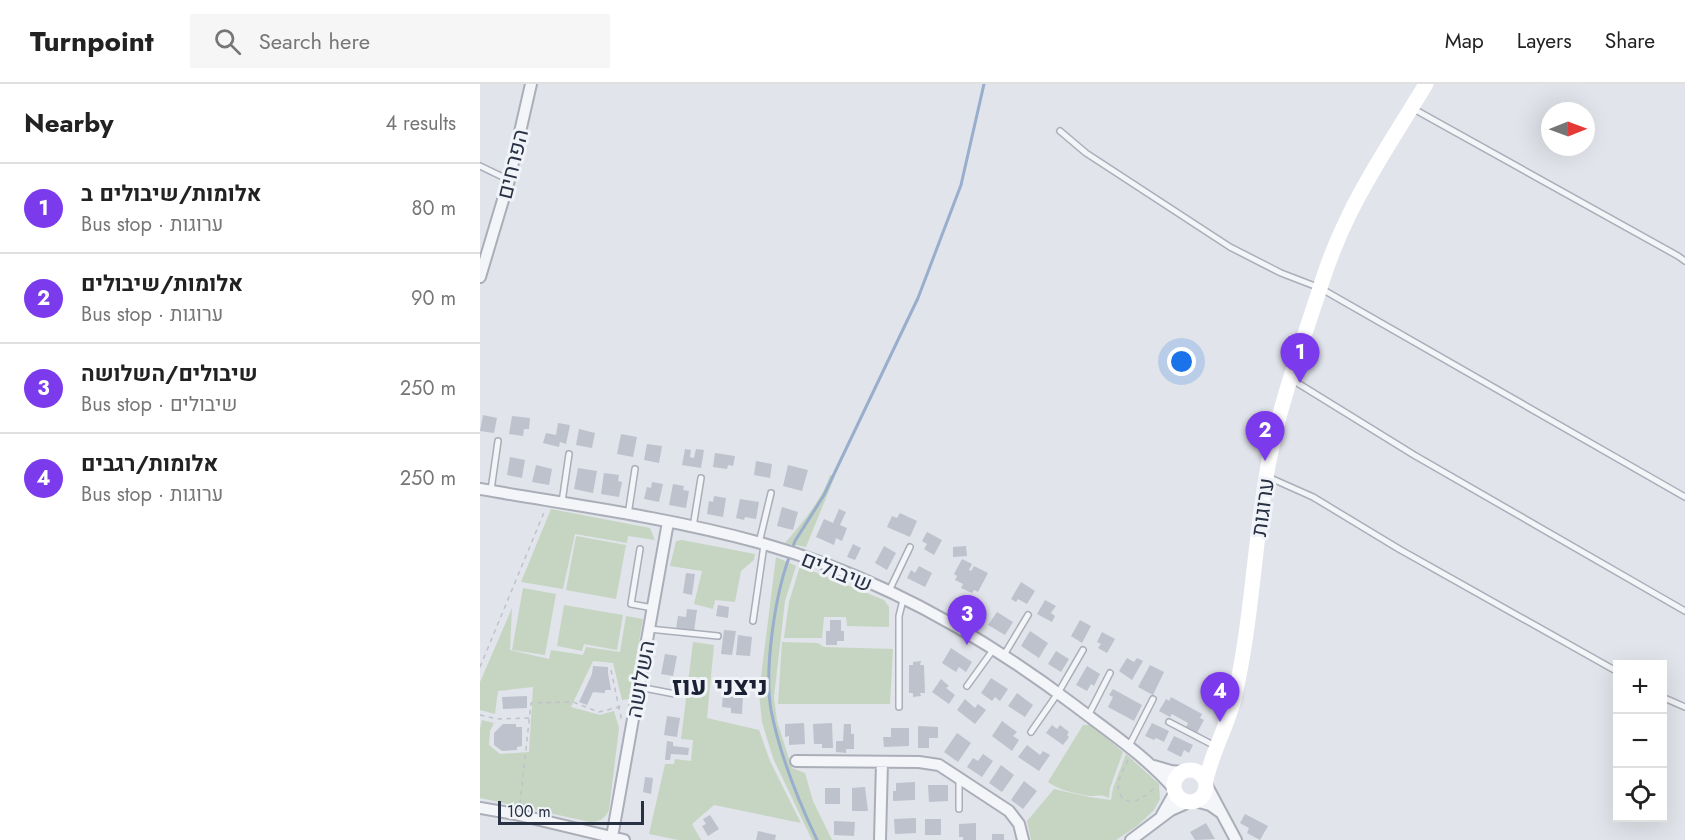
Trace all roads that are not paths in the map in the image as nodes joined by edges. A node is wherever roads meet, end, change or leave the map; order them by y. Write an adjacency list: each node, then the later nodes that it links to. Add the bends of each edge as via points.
1 (531, 84): 6 (street, הפרחים)
2 (1426, 84): 3 (street, ערוגות)
3 (1412, 107): 7 (lane); 9 (street, ערוגות, via 1351,212)
4 (1060, 131): 9 (lane, via 1086,153 1230,247)
5 (480, 166): 6 (lane)
6 (509, 180): 8 (street, הפרחים)
7 (1685, 261)
8 (480, 277)
9 (1320, 288): 10 (street, ערוגות); 18 (lane)
10 (1290, 378): 14 (street, ערוגות); 29 (lane, via 1414,455)
11 (498, 441): 16 (lane)
12 (569, 454): 19 (lane)
13 (635, 469): 20 (lane)
14 (1266, 477): 36 (lane, via 1313,497); 49 (street, ערוגות, via 1239,669 1231,708)
15 (701, 478): 22 (lane)
16 (485, 490): 19 (street, שיבולים)
17 (771, 493): 23 (lane)
18 (1685, 497)
19 (561, 503): 20 (street, שיבולים)
20 (628, 515): 21 (street, שיבולים)
21 (668, 522): 22 (street, שיבולים); 28 (street, השלושה)
22 (693, 527): 23 (street, שיבולים)
23 (762, 544): 26 (street, שיבולים, via 829,566); 31 (lane)
24 (910, 547): 26 (lane)
25 (640, 549): 28 (lane, via 631,604)
26 (888, 592): 27 (street, שיבולים)
27 (903, 600): 35 (street, שיבולים); 44 (lane, via 899,616)
28 (652, 608): 32 (street, השלושה)
29 (1685, 611)
30 (1028, 615): 35 (lane)
31 (753, 621)
32 (649, 629): 33 (lane); 39 (street, השלושה)
33 (718, 636)
34 (1083, 650): 40 (lane)
35 (998, 653): 38 (lane); 40 (street, שיבולים)
36 (1613, 670)
37 (1110, 673): 46 (lane)
38 (967, 686)
39 (639, 687): 41 (lane); 63 (street, השלושה)
40 (1058, 693): 46 (street, שיבולים); 48 (lane)
41 (675, 694)
42 (1153, 699): 50 (lane)
43 (1667, 699): 45 (lane)
44 (899, 707)
45 (1685, 707)
46 (1088, 716): 50 (street, שיבולים)
47 (1169, 722): 49 (lane)
48 (1031, 732)
49 (1216, 745): 54 (street, ערוגות, via 1203,761); 56 (street, ערוגות)
50 (1130, 749): 53 (street, שיבולים)
51 (796, 761): 52 (street)
52 (882, 762): 55 (street, via 931,763); 66 (street)
53 (1148, 763): 54 (street, שיבולים, via 1165,770); 57 (street, שיבולים)
54 (1186, 771): 56 (street, via 1199,772); 57 (street)
55 (959, 777): 60 (lane); 67 (street, via 1009,812 1019,824)
56 (1206, 782): 58 (street, via 1203,796); 61 (street)
57 (1172, 787): 58 (street, via 1179,797); 62 (street)
58 (1192, 802): 61 (street, via 1210,805); 62 (street)
59 (480, 808): 63 (street)
60 (959, 809)
61 (1220, 812): 64 (street)
62 (1158, 820): 68 (street)
63 (612, 837): 65 (street)
64 (1232, 839)
65 (624, 840)
66 (880, 840)
67 (1023, 840)
68 (1131, 840)

